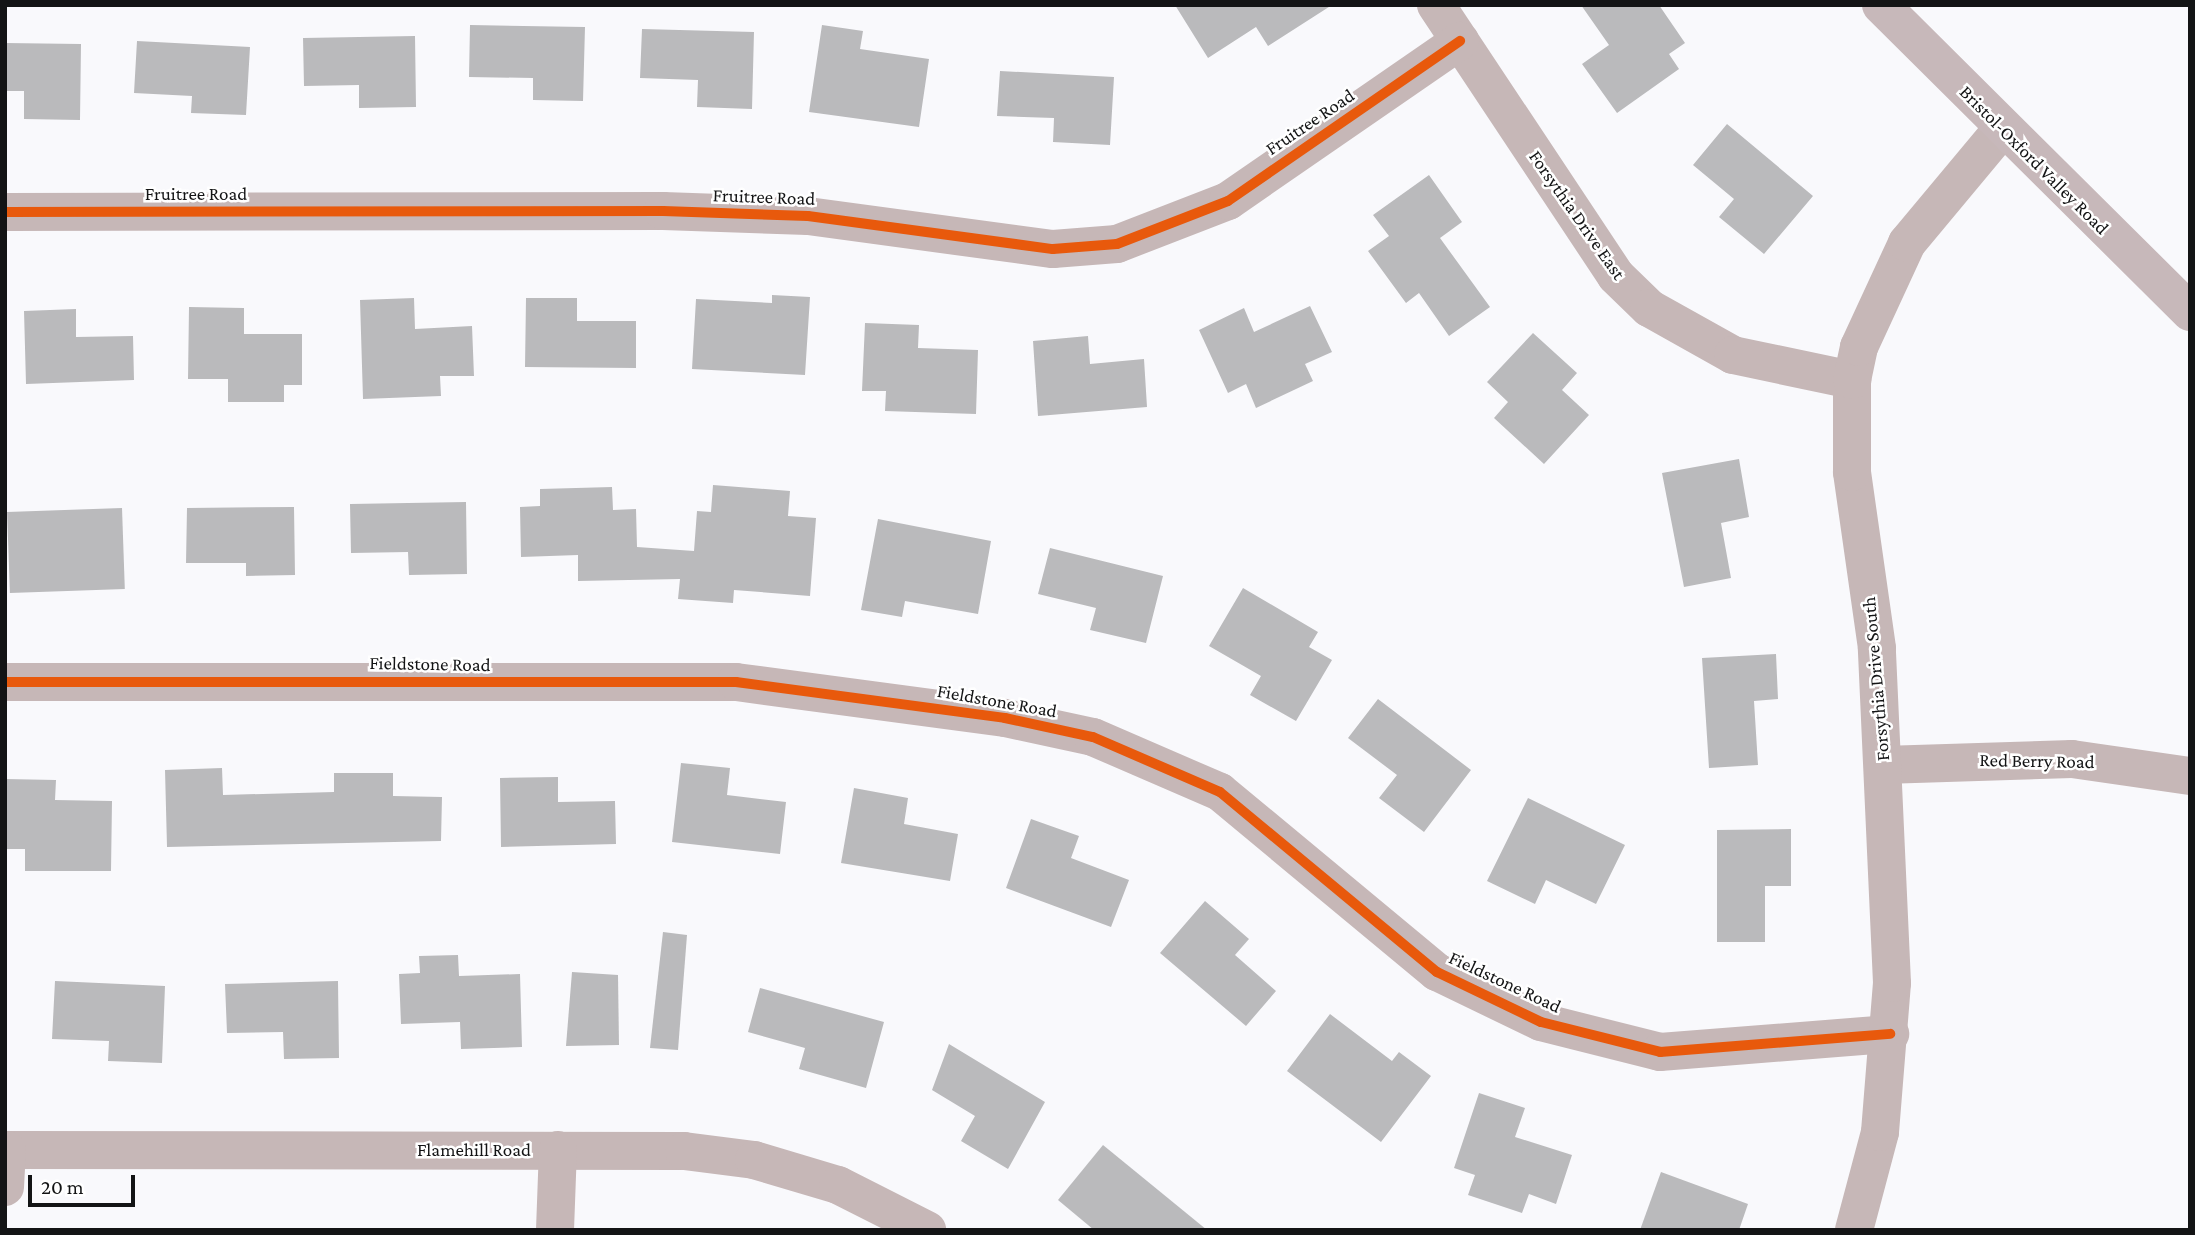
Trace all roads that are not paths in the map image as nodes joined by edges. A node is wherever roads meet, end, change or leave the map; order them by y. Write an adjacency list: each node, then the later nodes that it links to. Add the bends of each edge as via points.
1 (1436, 5): 3 (street, Forsythia Drive East)
2 (1881, 5): 4 (main road, Bristol-Oxford Valley Road)
3 (1460, 41): 5 (street, Fruitree Road, via 1228,201 1116,243 1041,248 808,216 677,211); 7 (street, Forsythia Drive East, via 1616,276 1649,308 1733,355)
4 (2002, 129): 6 (main road, Bristol-Oxford Valley Road); 7 (street, Forsythia Drive South, via 1907,243 1859,347)
5 (5, 212)
6 (2190, 312)
7 (1852, 380): 9 (street, Forsythia Drive South, via 1852,472 1877,648)
8 (5, 682): 11 (street, Fieldstone Road, via 736,682 1005,718 1093,737 1220,792 1437,972 1541,1022 1660,1052)
9 (1883, 765): 10 (street, Red Berry Road, via 2072,759); 11 (street, Forsythia Drive South)
10 (2190, 776)
11 (1890, 1034): 16 (street, Forsythia Drive South, via 1880,1132)
12 (558, 1150): 13 (street, Flamehill Road); 14 (street); 15 (street, Flamehill Road, via 684,1152 754,1160 838,1185)
13 (6, 1163)
14 (555, 1230)
15 (928, 1230)
16 (1854, 1230)

